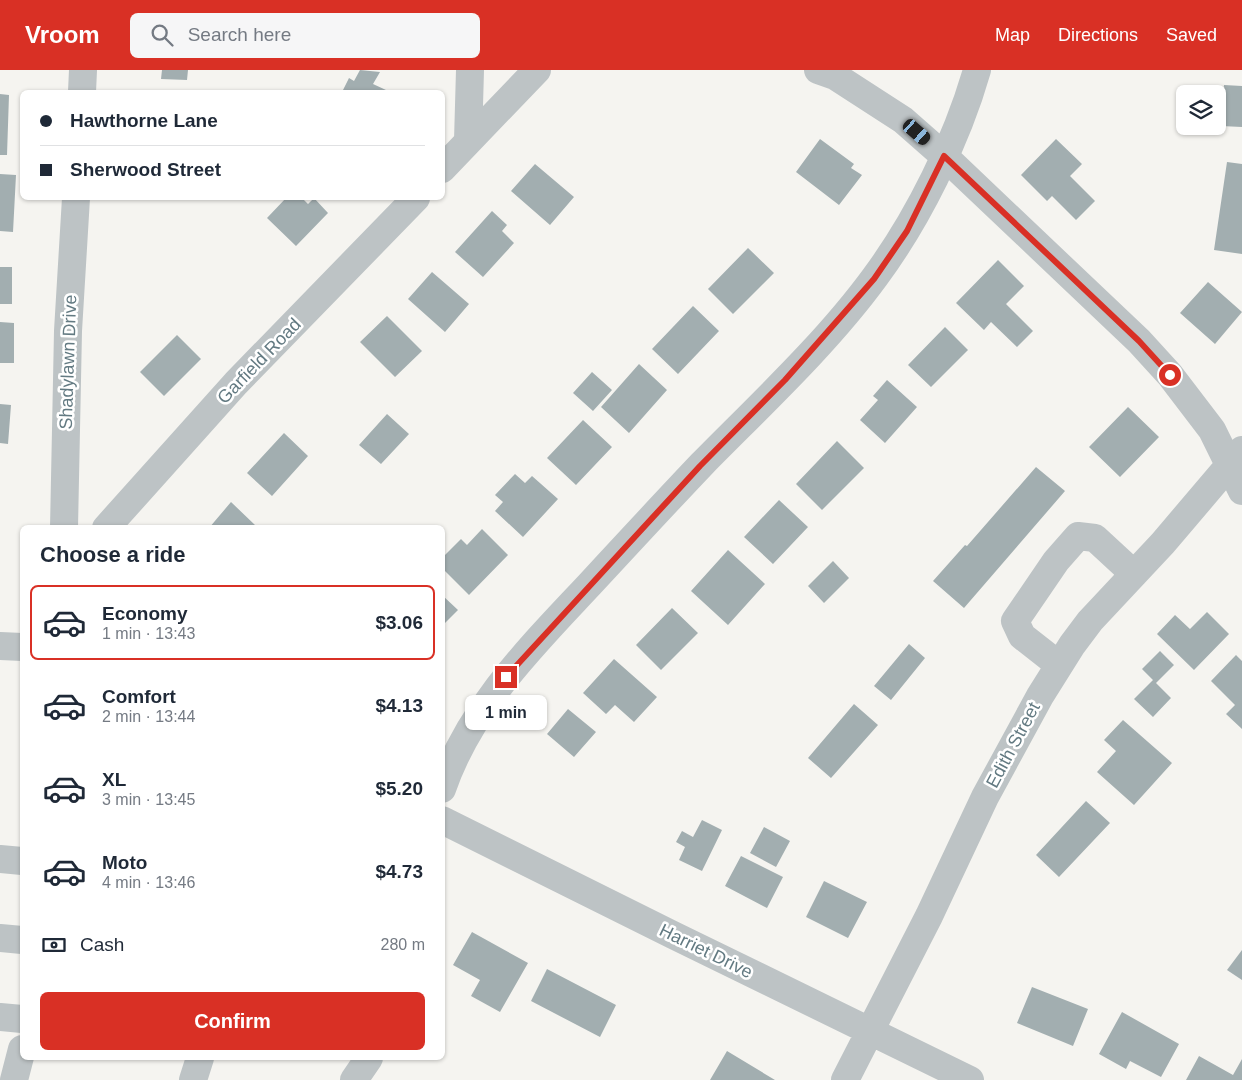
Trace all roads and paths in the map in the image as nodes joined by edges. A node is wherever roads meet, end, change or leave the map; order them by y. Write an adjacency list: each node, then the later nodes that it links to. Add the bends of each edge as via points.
1 (83, 70): 6 (street)
2 (470, 70): 7 (street)
3 (537, 70): 7 (street)
4 (818, 70): 8 (street, via 835,76 903,120)
5 (977, 70): 8 (street)
6 (82, 90)
7 (468, 141): 9 (street)
8 (944, 156): 12 (street, via 1158,362); 18 (street, via 907,231 874,279 785,380 700,466 516,664 486,703)
9 (445, 166)
10 (76, 200): 14 (street, Shadylawn Drive, via 68,331)
11 (414, 200): 15 (street, Garfield Road, via 236,383)
12 (1235, 459): 13 (street); 16 (street, Edith Street)
13 (1242, 491)
14 (64, 525)
15 (109, 525)
16 (1134, 574): 17 (street, Edith Street, via 1090,621); 17 (street, via 1095,538 1078,536 1056,560 1015,621 1022,636)
17 (1059, 665): 26 (street, Edith Street, via 985,797)
18 (445, 780)
19 (445, 821): 26 (street, Harriet Drive)
20 (0, 859): 21 (street)
21 (20, 861)
22 (0, 938): 23 (street)
23 (20, 940)
24 (0, 1017): 25 (street)
25 (20, 1019)
26 (870, 1032): 33 (street, Edith Street); 34 (street, Harriet Drive)
27 (20, 1057): 30 (street)
28 (199, 1060): 31 (street)
29 (368, 1060): 32 (street)
30 (14, 1080)
31 (193, 1080)
32 (354, 1080)
33 (845, 1080)
34 (970, 1080)

